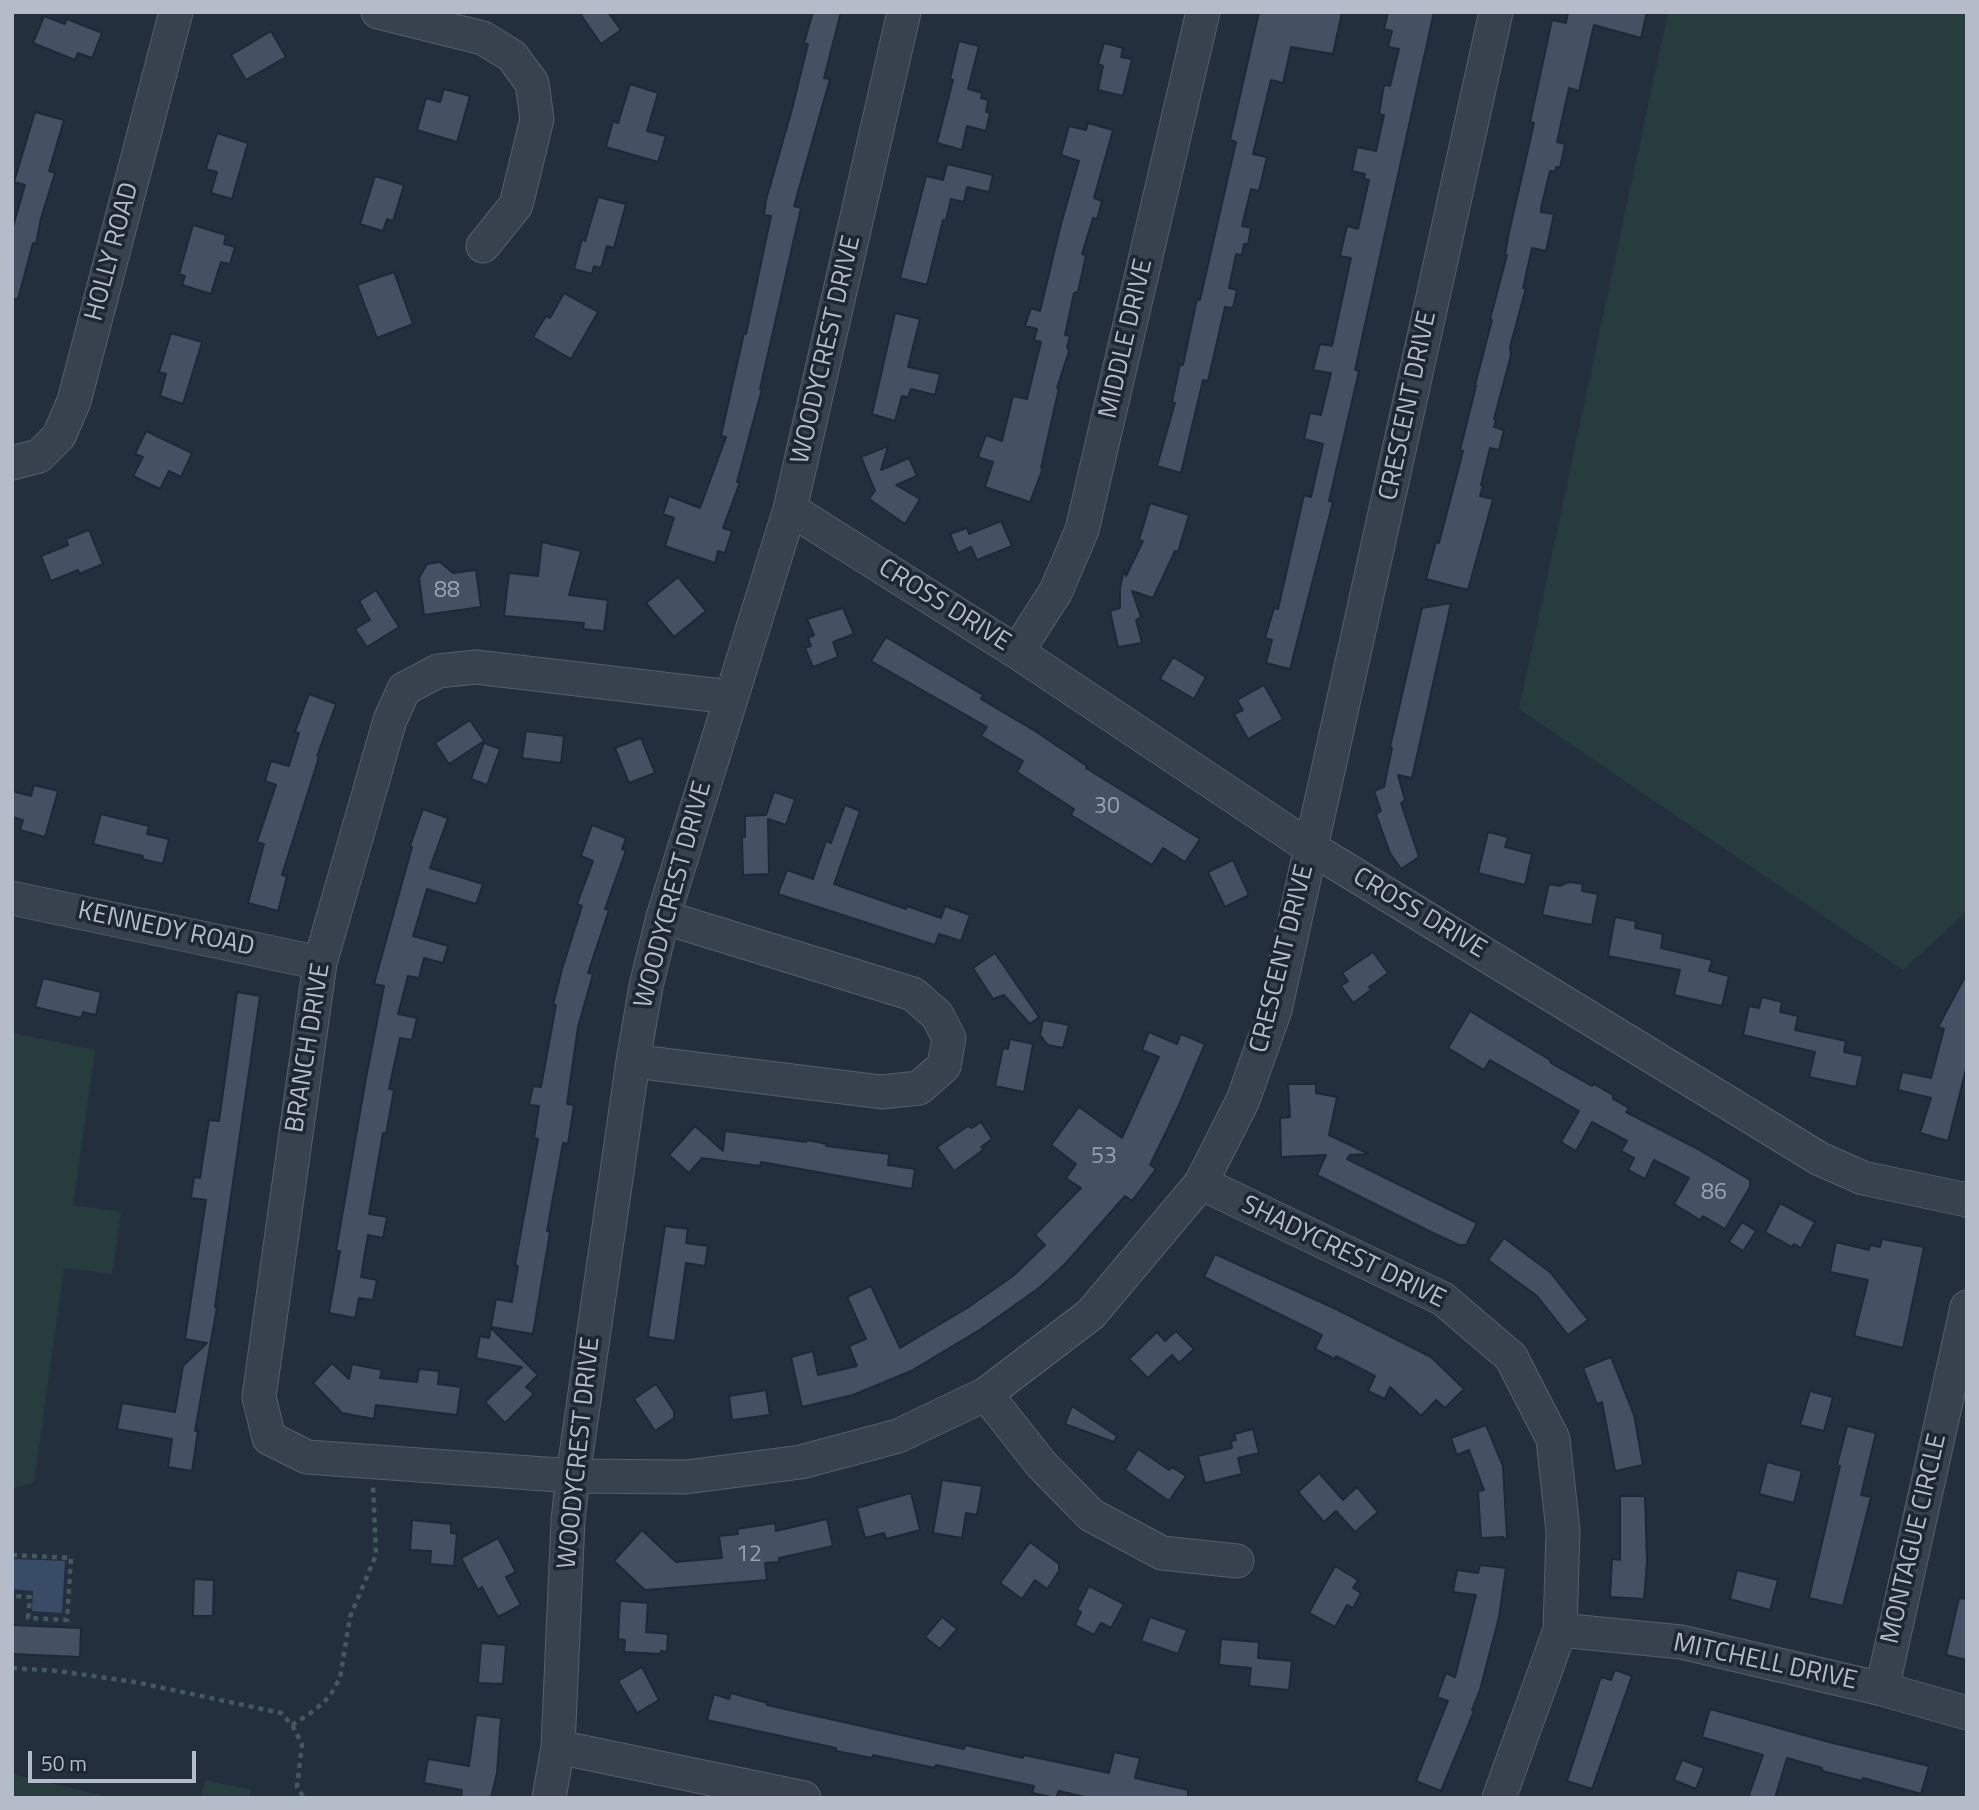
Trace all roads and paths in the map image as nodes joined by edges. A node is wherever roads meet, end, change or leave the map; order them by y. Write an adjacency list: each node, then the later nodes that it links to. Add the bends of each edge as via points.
1 (176, 12): 7 (street, HOLLY ROAD, via 74,401 59,436 39,456)
2 (378, 12): 6 (street, via 483,38 512,57 532,83 537,119 516,205)
3 (904, 12): 8 (street, WOODYCREST DRIVE)
4 (1203, 12): 9 (street, MIDDLE DRIVE, via 1082,530 1056,591)
5 (1496, 12): 11 (street, CRESCENT DRIVE)
6 (484, 246)
7 (12, 463)
8 (790, 509): 9 (street, CROSS DRIVE); 10 (street, WOODYCREST DRIVE)
9 (1017, 652): 11 (street, CROSS DRIVE)
10 (730, 698): 13 (street, WOODYCREST DRIVE); 14 (street, BRANCH DRIVE, via 476,667 438,671 404,690 390,720)
11 (1311, 848): 16 (street, CRESCENT DRIVE, via 1275,1010 1243,1100); 17 (street, CROSS DRIVE, via 1820,1159 1863,1178)
12 (12, 898): 14 (street, KENNEDY ROAD)
13 (663, 917): 15 (street, WOODYCREST DRIVE); 15 (street, via 913,993 937,1014 949,1038 944,1066 919,1088 882,1092)
14 (320, 963): 20 (street, BRANCH DRIVE, via 259,1397 269,1438 307,1457)
15 (633, 1061): 21 (street, WOODYCREST DRIVE)
16 (1201, 1183): 19 (street, CRESCENT DRIVE, via 1091,1314); 25 (street, SHADYCREST DRIVE, via 1443,1299 1511,1356 1553,1439 1563,1531)
17 (1967, 1200)
18 (1967, 1307): 27 (street, MONTAGUE CIRCLE)
19 (986, 1394): 21 (street, CRESCENT DRIVE, via 898,1436 801,1462 687,1477); 23 (street, via 1041,1464 1091,1515 1162,1553)
20 (376, 1461): 21 (street, BRANCH DRIVE); 29 (path, via 376,1555 350,1617 340,1678 330,1696)
21 (573, 1476): 30 (street, WOODYCREST DRIVE)
22 (12, 1555): 24 (path, via 71,1558 67,1620 28,1618 30,1597)
23 (1237, 1561)
24 (12, 1596)
25 (1560, 1630): 27 (street, MITCHELL DRIVE, via 1681,1642); 34 (street, SHADYCREST DRIVE)
26 (12, 1668): 29 (path, via 174,1690 281,1713)
27 (1882, 1689): 28 (street, MITCHELL DRIVE)
28 (1967, 1713)
29 (292, 1725): 31 (path, via 302,1744 297,1787)
30 (558, 1747): 32 (street, WOODYCREST DRIVE); 33 (street)
31 (304, 1798)
32 (549, 1798)
33 (804, 1798)
34 (1499, 1798)

